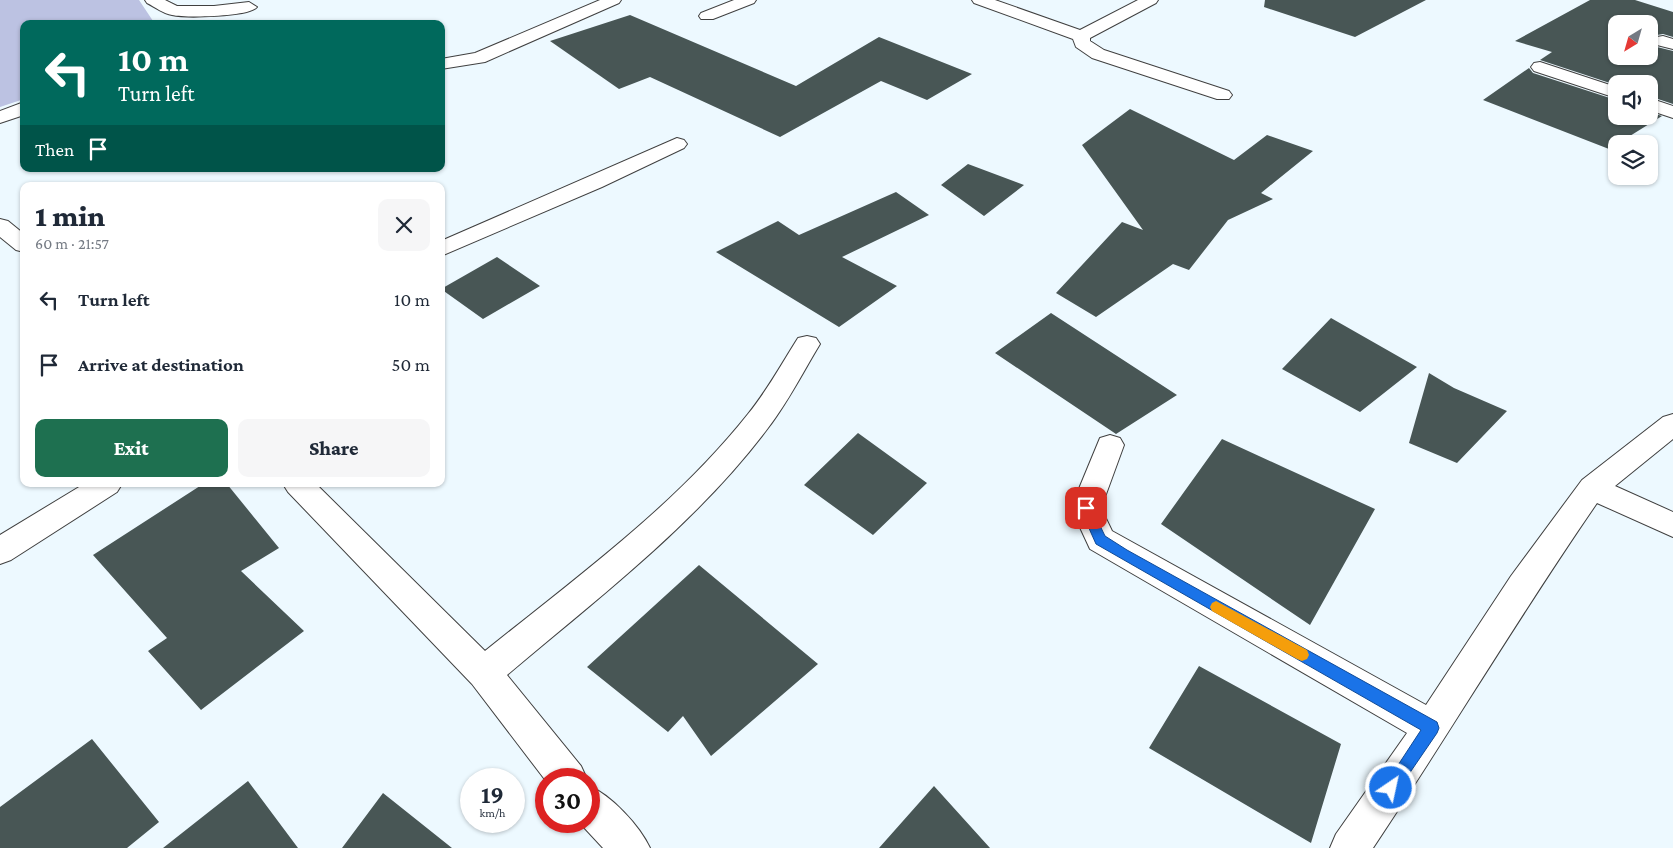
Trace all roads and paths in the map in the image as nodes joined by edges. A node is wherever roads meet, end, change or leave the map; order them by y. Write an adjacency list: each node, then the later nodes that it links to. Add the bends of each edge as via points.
1 (153, 0): 6 (street, via 174,11 214,11)
2 (613, 0): 10 (street, via 479,58)
3 (748, 0): 7 (street)
4 (980, 0): 9 (street)
5 (1150, 0): 9 (street)
6 (252, 4): 8 (street)
7 (707, 16)
8 (226, 20)
9 (1081, 36): 13 (street, via 1082,43 1098,54)
10 (445, 63)
11 (1540, 67): 12 (street)
12 (1608, 90)
13 (1223, 95)
14 (1658, 107): 16 (street)
15 (20, 110): 17 (street)
16 (1673, 112)
17 (0, 118)
18 (677, 144): 21 (street, via 595,184)
19 (0, 226): 20 (street)
20 (20, 241)
21 (445, 247)
22 (807, 344): 30 (street, via 758,420 698,489)
23 (1673, 424): 27 (street)
24 (1110, 445): 31 (street, via 1086,508 1101,540)
25 (102, 487): 29 (street)
26 (301, 487): 30 (street)
27 (1592, 488): 28 (street); 31 (street, via 1522,586)
28 (1673, 524)
29 (0, 551)
30 (484, 673): 32 (street)
31 (1432, 728): 35 (street)
32 (559, 768)
33 (600, 817): 34 (street)
34 (630, 848)
35 (1350, 848)

